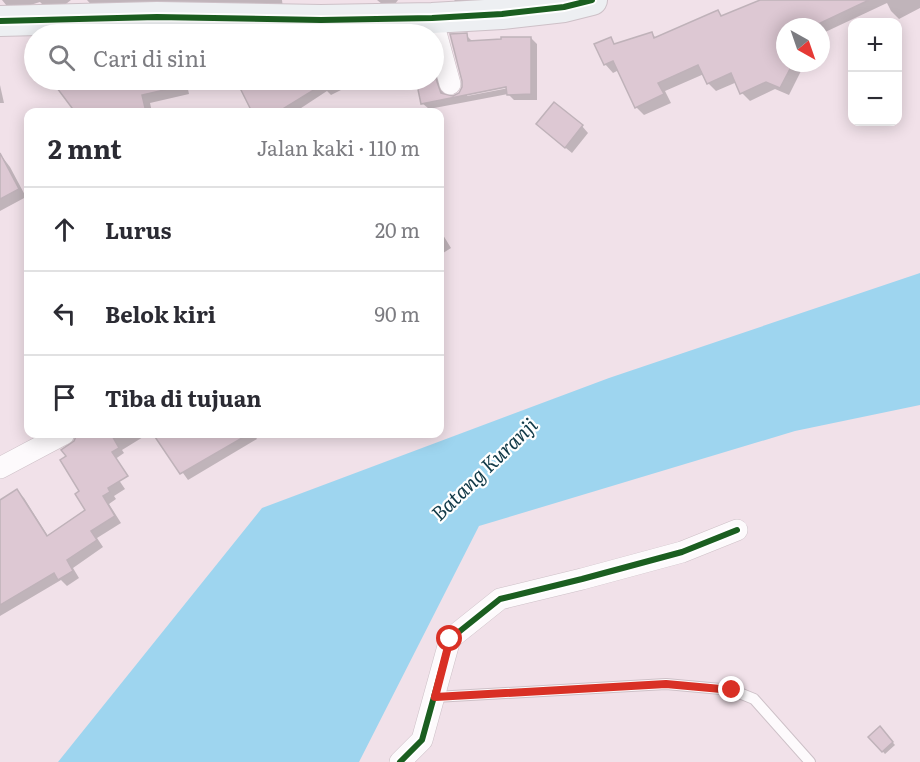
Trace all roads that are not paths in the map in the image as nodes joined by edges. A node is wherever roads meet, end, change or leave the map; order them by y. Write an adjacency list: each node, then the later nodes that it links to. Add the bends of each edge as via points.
1 (578, 2): 3 (street, via 502,14)
2 (156, 8): 3 (street, via 321,20); 4 (street)
3 (432, 18): 5 (street)
4 (0, 21)
5 (434, 24)
6 (444, 62): 7 (street)
7 (450, 84)
8 (56, 438): 9 (street)
9 (0, 468)
10 (736, 530): 11 (street, via 682,552 500,599 450,639)
11 (435, 697): 12 (street, via 422,740); 13 (lane, via 666,684 732,690 754,699)
12 (400, 762)
13 (810, 762)

